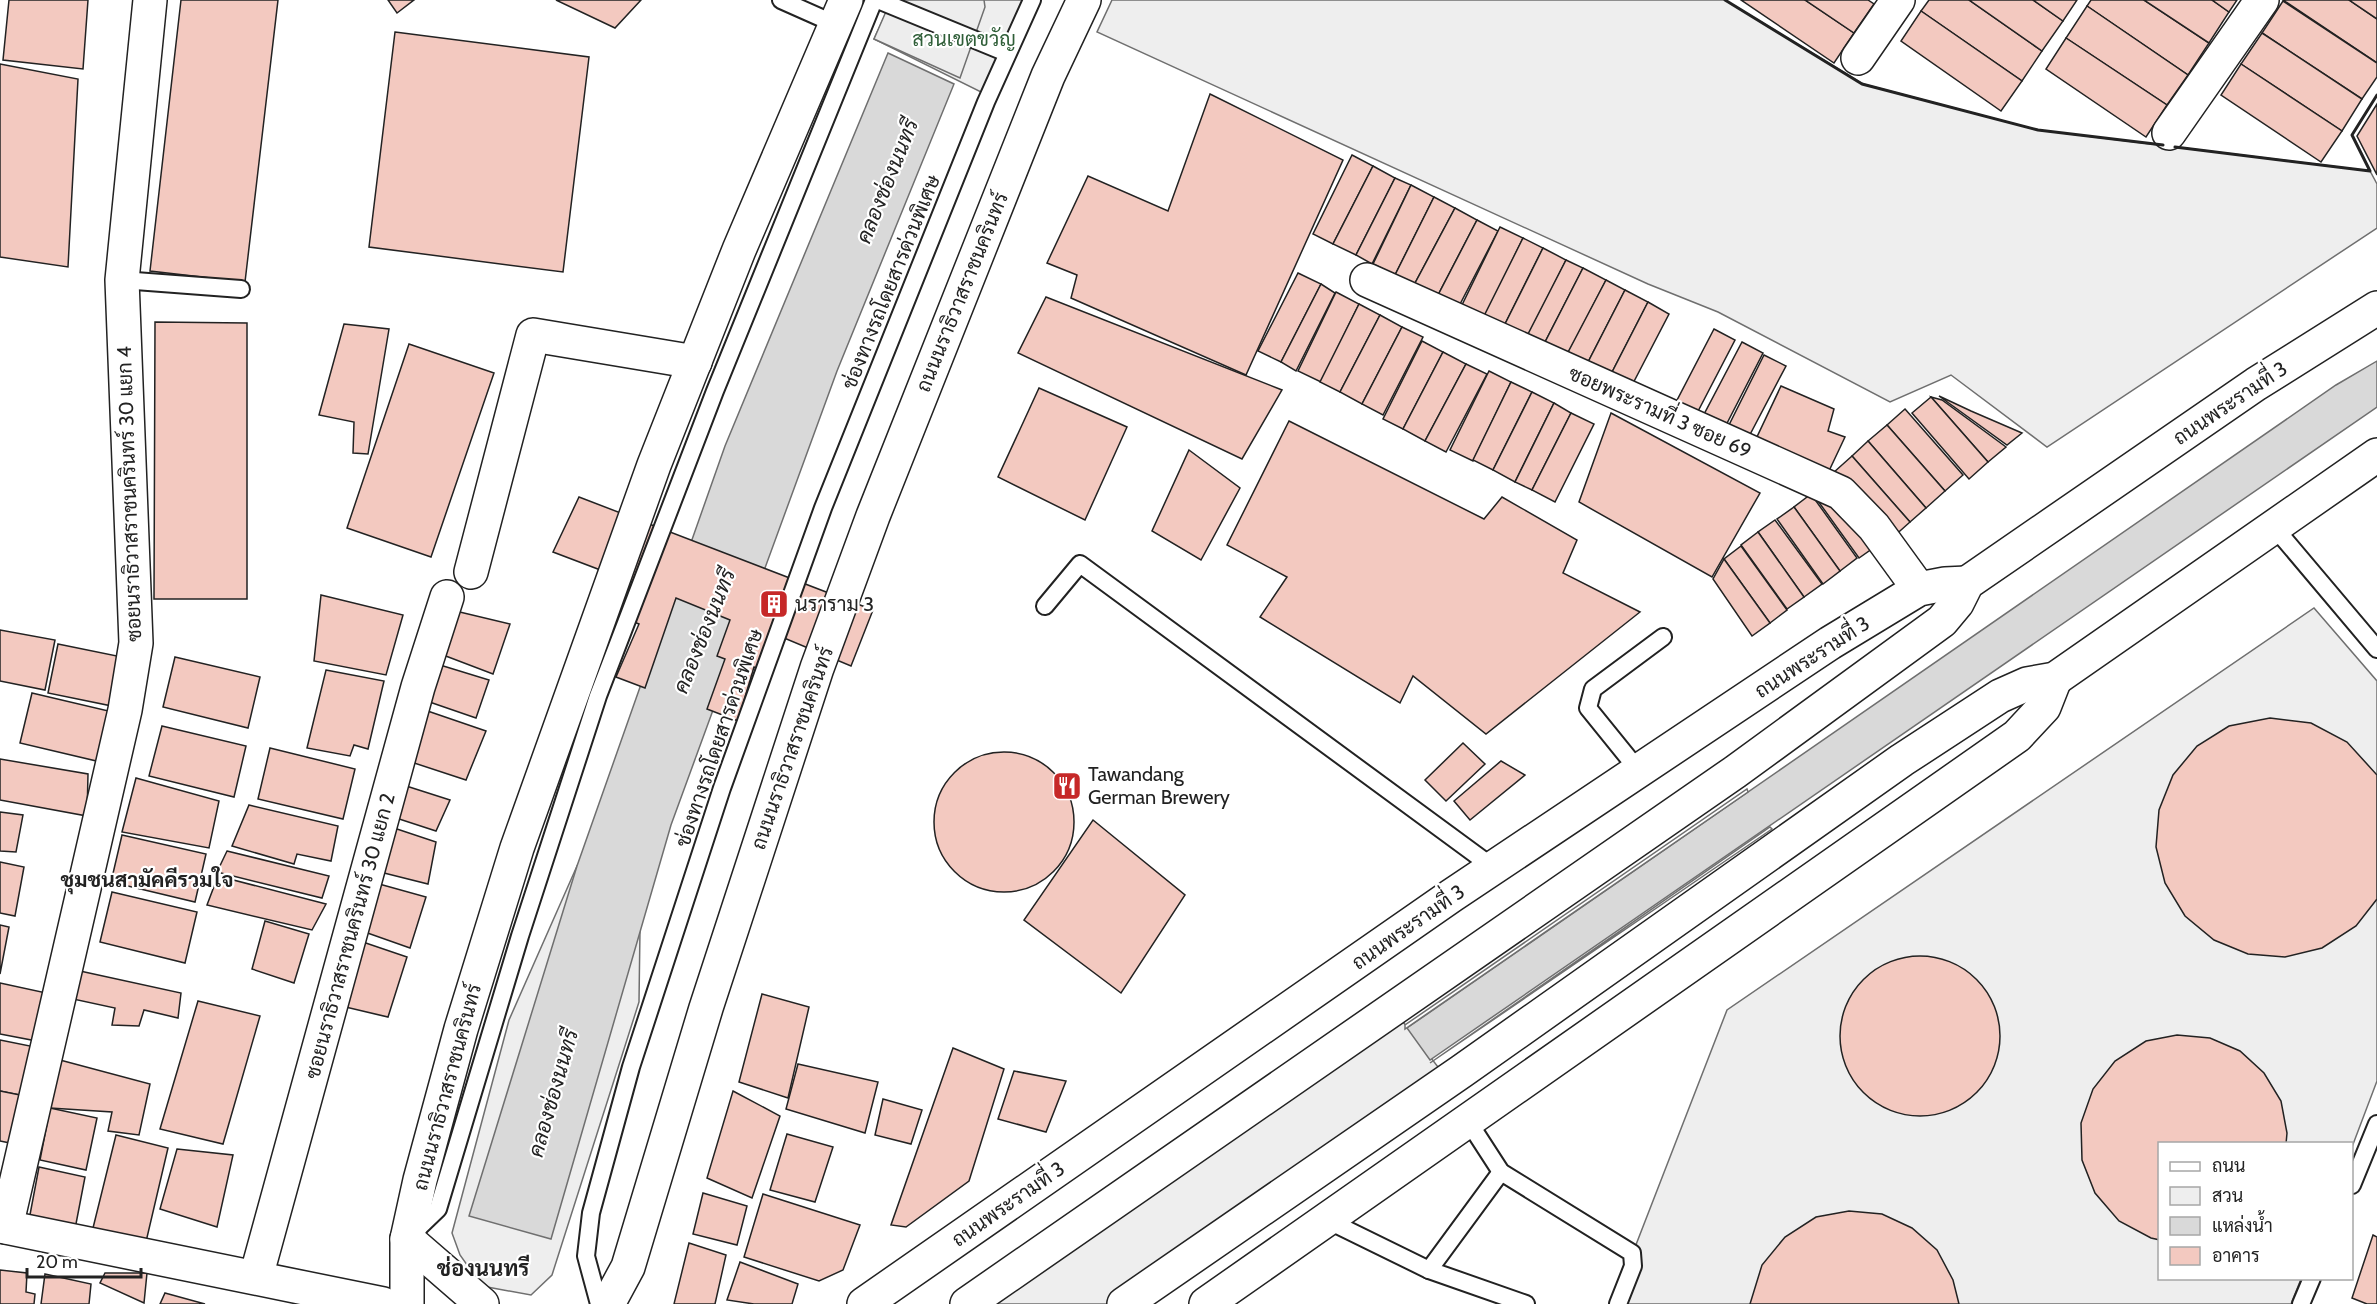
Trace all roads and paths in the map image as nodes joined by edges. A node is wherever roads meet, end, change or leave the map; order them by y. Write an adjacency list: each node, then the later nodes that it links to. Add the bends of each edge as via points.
1 (150, 0): 12 (main road, ซอยนราธิวาสราชนครินทร์ 30 แยก 4)
2 (781, 0): 8 (lane)
3 (876, 0): 9 (lane); 35 (lane, via 715,391 598,696 520,936 438,1209)
4 (1032, 0): 9 (lane, ช่องทางรถโดยสารด่วนพิเศษ)
5 (1084, 0): 43 (main road, ถนนนราธิวาสราชนครินทร์, via 1048,76 869,527 763,830 628,1267)
6 (1898, 0): 10 (main road)
7 (2262, 0): 11 (main road)
8 (841, 12): 16 (main road, ถนนนราธิวาสราชนครินทร์)
9 (1006, 53): 42 (lane, ช่องทางรถโดยสารด่วนพิเศษ, via 823,508 682,910 631,1067 591,1213 586,1256)
10 (1858, 58)
11 (2169, 133)
12 (123, 280): 14 (lane); 34 (main road, ซอยนราธิวาสราชนครินทร์ 30 แยก 4, via 136,643 125,710)
13 (1367, 280): 21 (main road, ซอยพระรามที่ 3 ซอย 69, via 1841,493 1874,527)
14 (240, 290)
15 (2377, 308): 20 (main road, ถนนพระรามที่ 3, via 2256,384)
16 (695, 362): 19 (main road, via 533,336); 35 (main road, ถนนนราธิวาสราชนครินทร์, via 574,683 517,848 461,1029)
17 (2377, 455): 18 (main road)
18 (2274, 527): 25 (lane); 26 (main road)
19 (471, 572)
20 (1967, 583): 21 (main road, ถนนพระรามที่ 3); 45 (main road, ถนนพระรามที่ 3, via 1942,621 1735,772)
21 (1919, 589): 27 (main road, ถนนพระรามที่ 3, via 1830,643)
22 (447, 597): 37 (main road, ซอยนราธิวาสราชนครินทร์ 30 แยก 2, via 418,687)
23 (1046, 606): 28 (lane, via 1080,564)
24 (1663, 637): 27 (lane, via 1593,689 1588,708)
25 (2377, 650)
26 (2055, 679): 29 (main road, via 2044,707 2017,736); 46 (main road, via 2027,684 2000,696 1902,760)
27 (1639, 771): 28 (main road, ถนนพระรามที่ 3)
28 (1494, 868): 44 (main road, ถนนพระรามที่ 3)
29 (1468, 1121): 31 (lane); 33 (main road)
30 (2377, 1124): 32 (lane)
31 (1501, 1172): 36 (lane); 49 (lane, via 1632,1253 1633,1266)
32 (2353, 1183)
33 (1327, 1220): 36 (lane); 47 (main road)
34 (3, 1227): 37 (main road)
35 (407, 1239): 40 (main road, ถนนนราธิวาสราชนครินทร์); 41 (main road)
36 (1430, 1270): 48 (lane)
37 (256, 1276): 39 (main road)
38 (2311, 1280): 50 (lane)
39 (383, 1304)
40 (407, 1304)
41 (482, 1304)
42 (599, 1304)
43 (608, 1304)
44 (864, 1304)
45 (967, 1304)
46 (1124, 1304)
47 (1206, 1304)
48 (1526, 1304)
49 (1618, 1304)
50 (2301, 1304)

